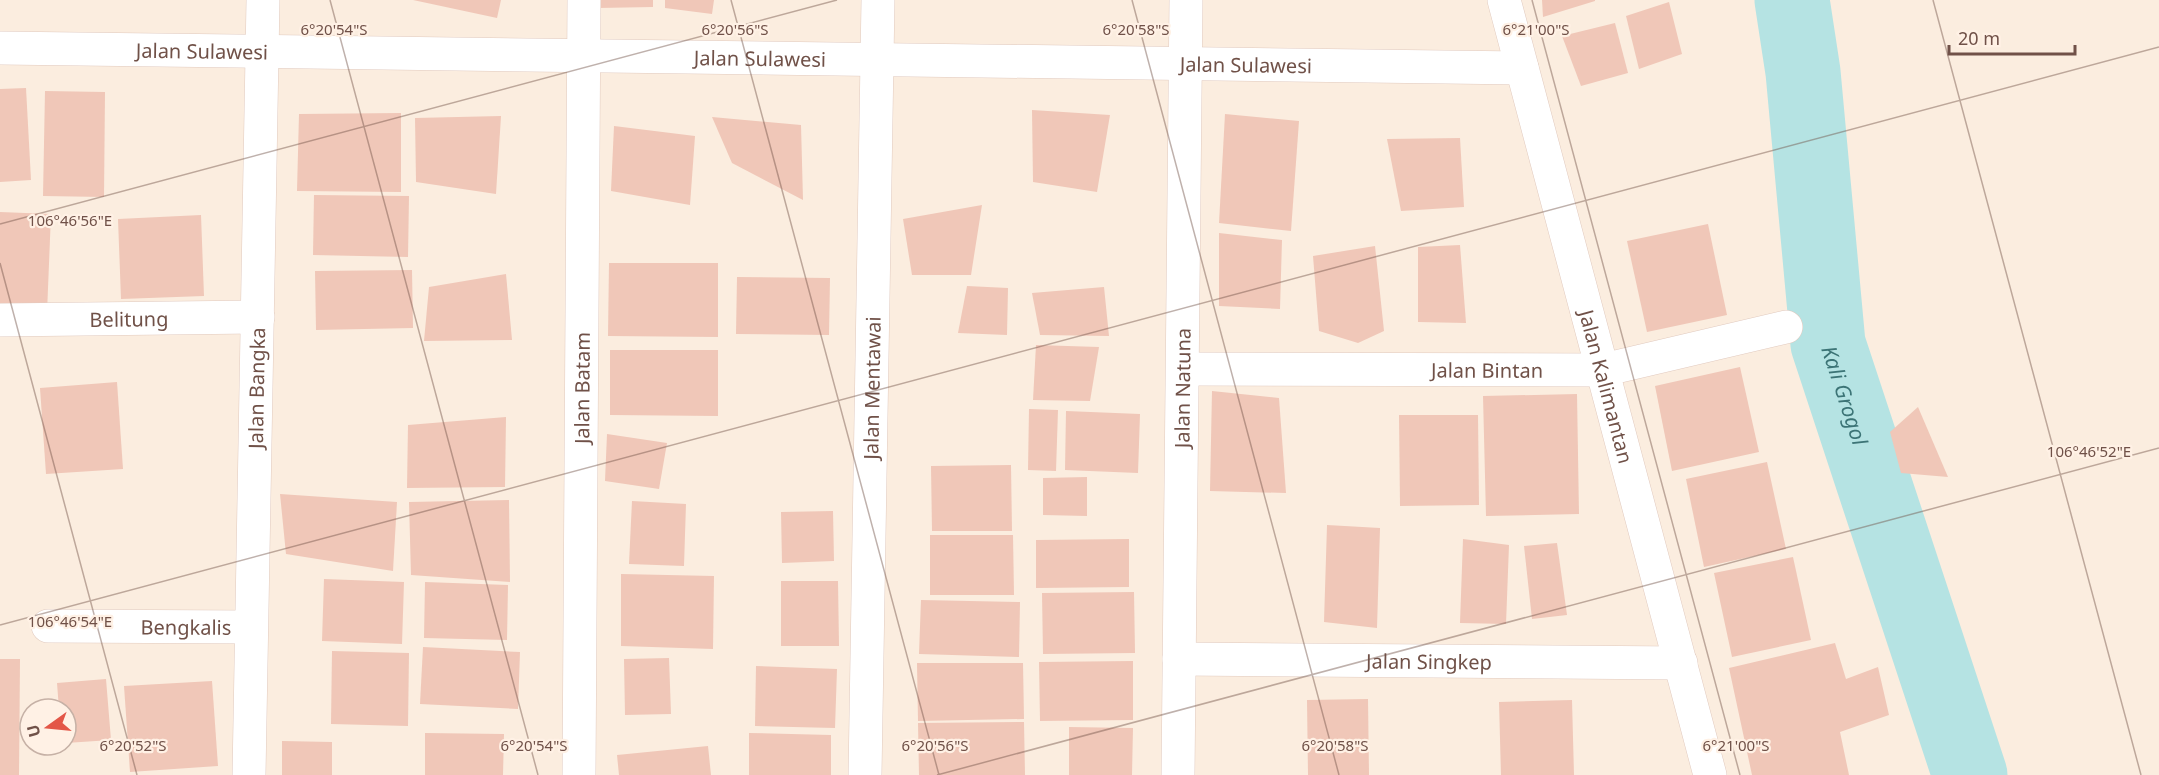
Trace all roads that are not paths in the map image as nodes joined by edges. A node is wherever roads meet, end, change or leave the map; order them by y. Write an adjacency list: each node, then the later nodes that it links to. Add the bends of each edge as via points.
1 (263, 0): 7 (street, Jalan Bangka)
2 (584, 0): 8 (street, Jalan Batam)
3 (878, 0): 9 (street, Jalan Mentawai)
4 (1186, 0): 10 (street, Jalan Natuna)
5 (1504, 0): 11 (street, Jalan Kalimantan)
6 (0, 48): 7 (street, Jalan Sulawesi)
7 (262, 51): 8 (street, Jalan Sulawesi); 12 (street, Jalan Bangka)
8 (584, 55): 9 (street, Jalan Sulawesi); 22 (street, Jalan Batam)
9 (877, 60): 10 (street, Jalan Sulawesi); 23 (street, Jalan Mentawai)
10 (1186, 63): 11 (street, Jalan Sulawesi); 15 (street, Jalan Natuna)
11 (1522, 68): 16 (street, Jalan Kalimantan)
12 (258, 317): 13 (street, Belitung); 18 (street, Jalan Bangka)
13 (0, 320)
14 (1786, 327): 16 (street, Jalan Bintan)
15 (1183, 369): 16 (street, Jalan Bintan); 19 (street, Jalan Natuna)
16 (1603, 370): 20 (street, Jalan Kalimantan)
17 (48, 626): 18 (street, Bengkalis)
18 (251, 627): 21 (street, Jalan Bangka)
19 (1179, 659): 20 (street, Jalan Singkep); 24 (street, Jalan Natuna)
20 (1680, 663): 25 (street, Jalan Kalimantan)
21 (249, 775)
22 (579, 775)
23 (865, 775)
24 (1178, 775)
25 (1710, 775)

